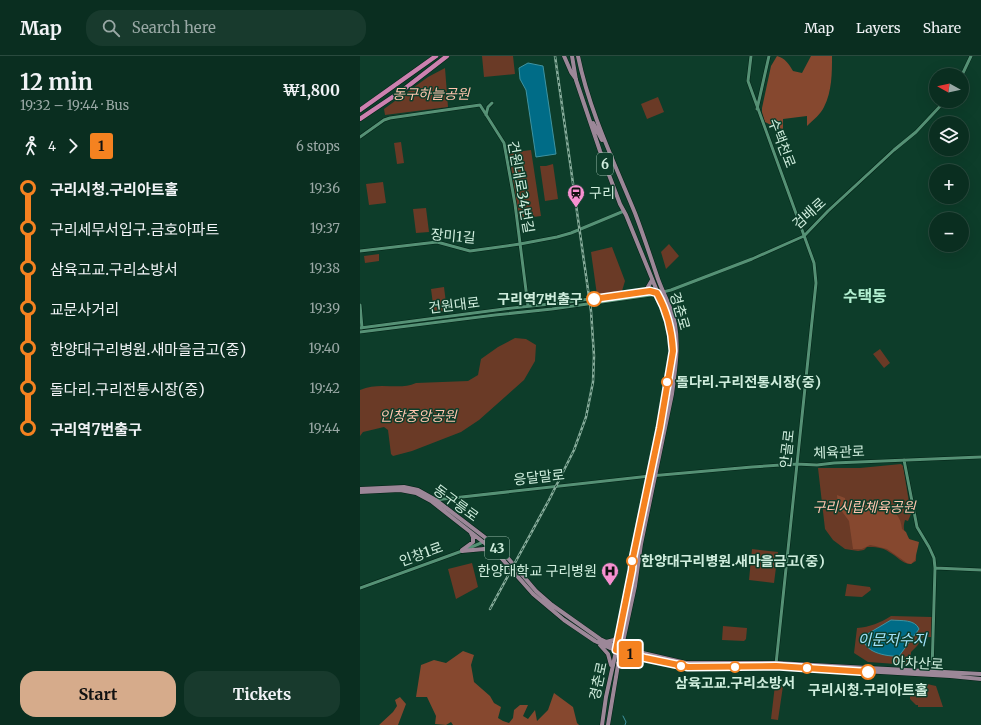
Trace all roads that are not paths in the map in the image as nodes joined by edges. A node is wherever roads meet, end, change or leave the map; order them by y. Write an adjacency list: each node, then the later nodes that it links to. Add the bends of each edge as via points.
1 (436, 56): 17 (highway)
2 (447, 56): 20 (highway)
3 (564, 56): 11 (main road)
4 (572, 56): 11 (main road, 경춘로 / 6)
5 (583, 56): 9 (street)
6 (751, 56): 13 (street, via 748,81)
7 (769, 56): 12 (street, 수택천로)
8 (971, 56): 10 (street)
9 (578, 57): 29 (main road, 경춘로, via 589,98 644,236)
10 (965, 68)
11 (576, 80): 18 (main road, 경춘로 / 6)
12 (760, 97): 13 (street); 15 (street, 수택천로)
13 (754, 98): 15 (street)
14 (492, 103): 19 (street)
15 (757, 108): 24 (street, 수택천로)
16 (939, 108): 24 (street, 검배로)
17 (360, 110)
18 (588, 112): 22 (main road, 경춘로); 23 (main road, 경춘로 / 6, via 600,151)
19 (486, 115): 21 (street, 건원대로34번길, via 480,105 419,113 384,120); 25 (street, 건원대로34번길, via 504,143)
20 (360, 119)
21 (360, 137)
22 (602, 140)
23 (624, 211): 25 (street, 건원대로34번길, via 571,233); 27 (main road, 경춘로 / 6)
24 (804, 236): 29 (street, 검배로, via 752,259); 37 (street, 안골로, via 814,263 816,283)
25 (520, 244): 26 (street, 장미1길, via 470,251 436,242); 32 (street, 건원대로34번길)
26 (360, 251)
27 (652, 280): 28 (main road); 30 (main road, 경춘로 / 6)
28 (645, 292): 30 (street, 건원대로); 32 (street, 건원대로)
29 (663, 292): 30 (street, 검배로); 38 (main road, 경춘로, via 675,324 676,355 672,394)
30 (657, 293): 34 (street, 건원대로, via 552,309); 38 (main road, 경춘로 / 6, via 669,325 673,351)
31 (360, 305): 33 (street)
32 (528, 306): 33 (street, 건원대로)
33 (361, 328)
34 (360, 332)
35 (981, 457): 36 (street, 체육관로)
36 (904, 460): 37 (street, 체육관로); 47 (street, via 917,527 934,558)
37 (797, 464): 38 (street, 체육관로); 56 (street, 안골로)
38 (652, 475): 41 (street, 응달말로); 50 (main road, 경춘로 / 6); 53 (main road, 경춘로, via 635,586)
39 (360, 489): 41 (main road, 동구릉로 / 43, via 404,487 418,490)
40 (360, 492): 42 (main road, 동구릉로, via 400,490 416,493)
41 (436, 500): 42 (street, 응달말로); 44 (main road, 동구릉로 / 43)
42 (431, 501): 43 (main road, 동구릉로)
43 (465, 527): 44 (main road, 동구릉로); 45 (main road, via 473,539)
44 (486, 541): 45 (street, 인창1로); 46 (main road, 동구릉로); 52 (main road, 동구릉로 / 43, via 506,557 548,602)
45 (462, 551): 46 (main road, via 484,549); 49 (street, 인창1로)
46 (496, 552): 51 (main road, 동구릉로 / 43, via 532,594)
47 (935, 568): 48 (street); 58 (street)
48 (981, 570)
49 (360, 588)
50 (619, 635): 52 (main road, via 614,640); 53 (main road, 경춘로 / 6)
51 (595, 641): 53 (main road, 동구릉로 / 43); 57 (main road, via 608,654)
52 (605, 642): 53 (main road, 동구릉로 / 43)
53 (619, 649): 54 (main road, 아차산로 / 43); 55 (main road, 경춘로); 56 (main road, 아차산로 / 43, via 686,663); 57 (main road, 경춘로 / 6)
54 (633, 655): 55 (main road); 56 (main road, 아차산로 / 43, via 688,667)
55 (618, 663): 62 (main road, 경춘로)
56 (776, 664): 58 (main road, 아차산로 / 43); 60 (main road, 아차산로 / 43)
57 (612, 669): 61 (main road, 경춘로 / 6)
58 (932, 671): 59 (main road, 아차산로 / 43)
59 (981, 674)
60 (981, 679)
61 (602, 725)
62 (608, 725)

